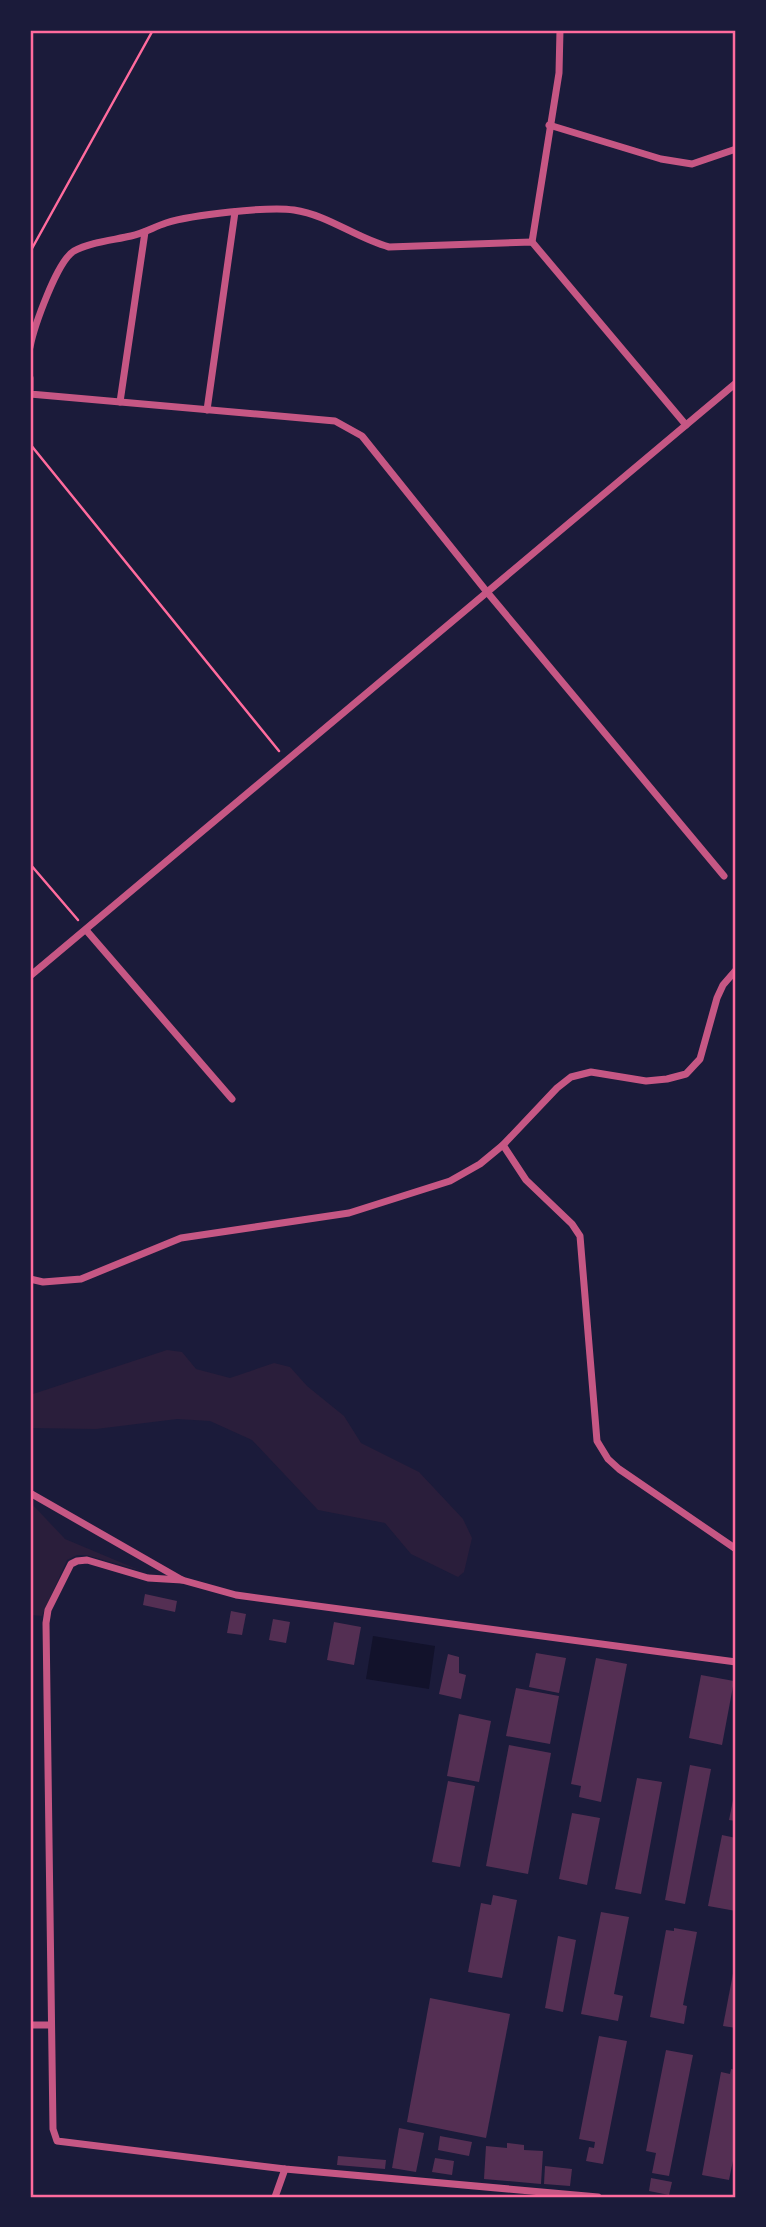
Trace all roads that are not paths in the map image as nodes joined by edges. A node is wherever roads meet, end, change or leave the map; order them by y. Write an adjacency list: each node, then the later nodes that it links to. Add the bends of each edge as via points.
1 (561, 30): 2 (street)
2 (549, 125): 3 (street, via 692,164); 6 (street)
3 (736, 149)
4 (235, 212): 5 (street, via 167,223); 6 (street, via 295,210 389,247); 11 (street)
5 (145, 232): 7 (street, via 73,252 34,326); 10 (street)
6 (531, 242): 12 (street)
7 (30, 347)
8 (30, 378): 10 (street, via 30,394)
9 (736, 383): 12 (street)
10 (120, 402): 11 (street)
11 (207, 410): 13 (street, via 335,421 362,436)
12 (686, 425): 13 (street)
13 (487, 592): 14 (street); 15 (street)
14 (724, 876)
15 (86, 930): 17 (street); 18 (street)
16 (736, 970): 19 (street, via 717,998 700,1059 686,1074 646,1081 591,1072 571,1077)
17 (30, 976)
18 (232, 1099)
19 (503, 1144): 20 (street, via 450,1181 378,1206 322,1219 181,1238 81,1279); 22 (street, via 526,1180 580,1236 597,1441 619,1469)
20 (30, 1279)
21 (30, 1493): 23 (street)
22 (736, 1549)
23 (182, 1580): 24 (street, via 236,1595); 26 (street, via 148,1578 77,1561 71,1564 48,1610)
24 (736, 1662)
25 (30, 2025): 26 (street)
26 (51, 2025): 27 (street, via 57,2141)
27 (285, 2169): 28 (street); 29 (street)
28 (275, 2197)
29 (598, 2197)

